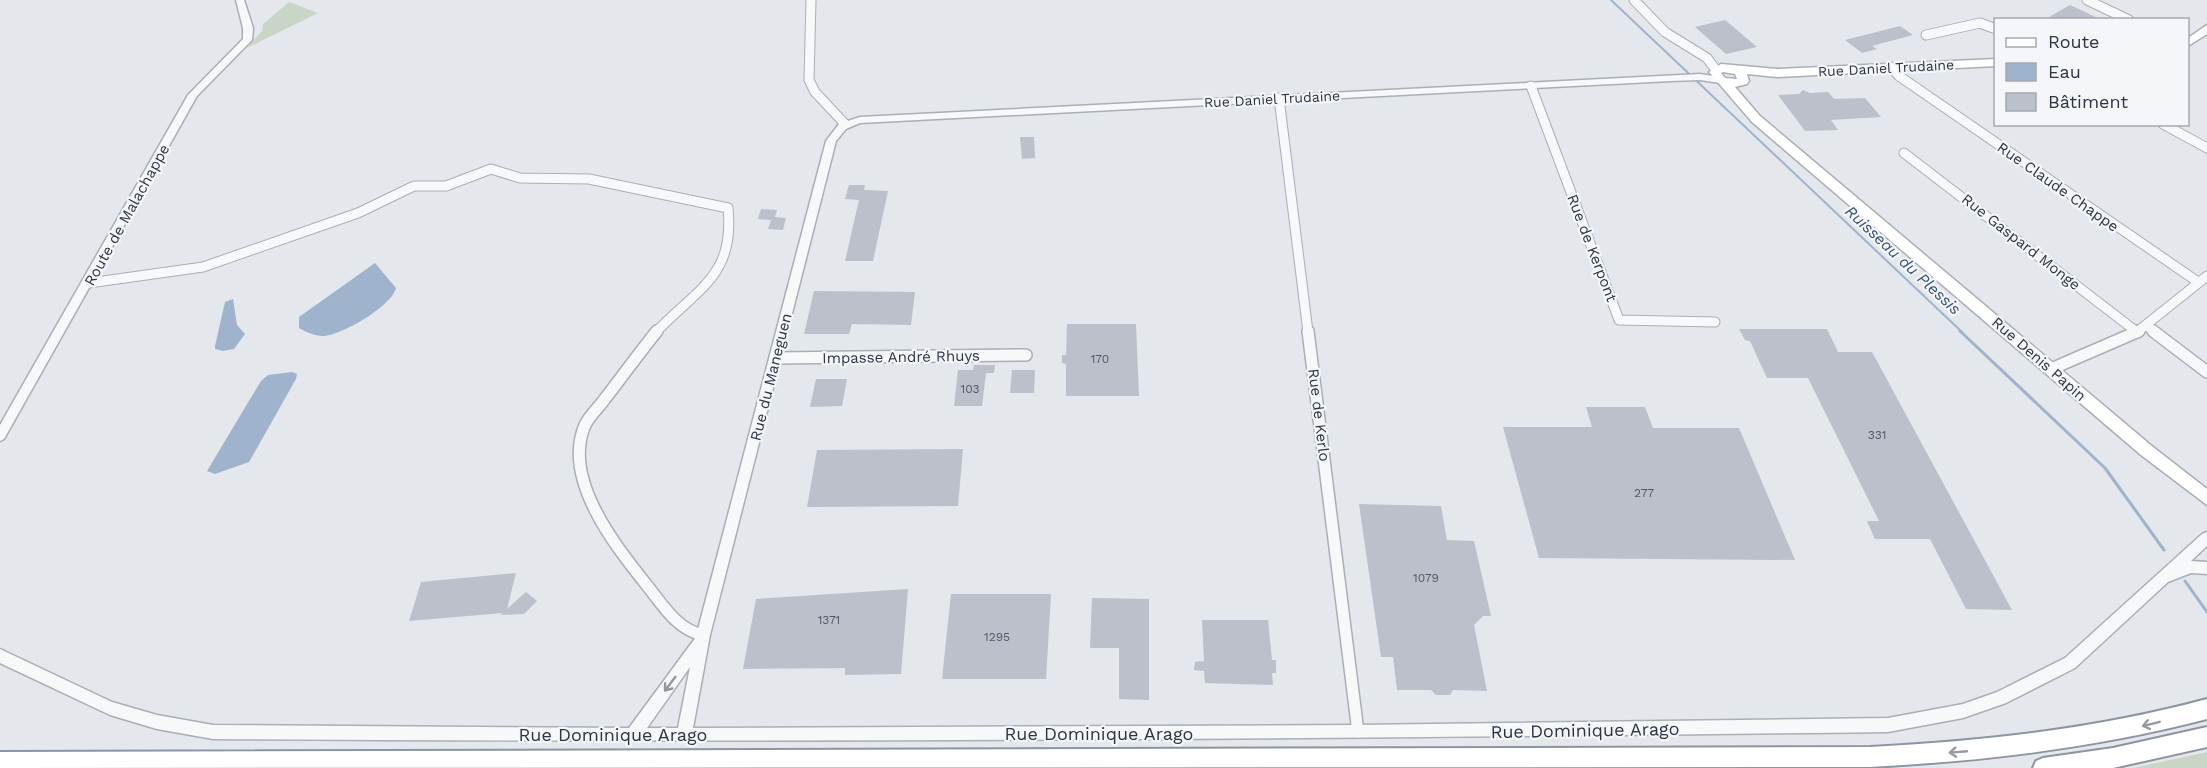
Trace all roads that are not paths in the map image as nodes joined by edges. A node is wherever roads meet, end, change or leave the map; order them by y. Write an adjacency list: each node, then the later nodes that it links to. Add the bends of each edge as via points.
1 (240, 0): 23 (street, Route de Malachappe, via 248,28 247,40 194,95)
2 (811, 0): 17 (street, via 809,80)
3 (1634, 0): 10 (street, Rue Denis Papin)
4 (2087, 0): 5 (street)
5 (2125, 18)
6 (1994, 28): 8 (street, via 1980,23)
7 (2206, 28): 9 (main road)
8 (1926, 35)
9 (2189, 41)
10 (1680, 42): 13 (street, Rue Denis Papin, via 1707,58); 14 (street, Rue Denis Papin)
11 (1994, 62): 12 (main road, Rue Daniel Trudaine)
12 (1891, 67): 14 (main road, Rue Daniel Trudaine); 22 (street, Rue Claude Chappe)
13 (1718, 76): 14 (main road, Rue Daniel Trudaine); 15 (street, Rue Daniel Trudaine); 18 (main road, Rue Denis Papin, via 1748,113)
14 (1738, 76): 18 (main road, Rue Denis Papin, via 1746,102)
15 (1531, 86): 16 (street, Rue Daniel Trudaine); 24 (street, Rue de Kerpont, via 1619,320)
16 (1279, 98): 17 (street, Rue Daniel Trudaine, via 860,120); 40 (street, Rue de Kerlo)
17 (844, 124): 27 (street, Rue du Maneguen, via 831,141)
18 (1766, 126): 28 (main road, Rue Denis Papin)
19 (2167, 126): 20 (street)
20 (2207, 148)
21 (1904, 153): 25 (street, Rue Gaspard Monge)
22 (2202, 279): 25 (street)
23 (89, 283): 30 (street, Route de Malachappe); 37 (street, via 203,267 358,213 414,186 446,186 491,169 531,179 589,180 728,208 727,253 717,273 657,331 585,425 579,457 608,536 668,612 692,635)
24 (1715, 322)
25 (2141, 328): 28 (street); 29 (street, Rue Gaspard Monge)
26 (1026, 355): 27 (street, Impasse André Rhuys)
27 (776, 358): 37 (street, Rue du Maneguen)
28 (2051, 369): 31 (main road, Rue Denis Papin)
29 (2207, 372)
30 (0, 436)
31 (2146, 451): 32 (main road, Rue Denis Papin); 33 (main road, Rue Denis Papin)
32 (2207, 498)
33 (2207, 510)
34 (2207, 538): 35 (street, Rue Dominique Arago)
35 (2186, 563): 36 (street, Rue Dominique Arago); 40 (street, Rue Dominique Arago, via 2070,663 2001,698 1925,719 1832,728)
36 (2207, 568)
37 (703, 635): 41 (street, Rue du Maneguen, one-way to 41); 42 (street, Rue du Maneguen)
38 (0, 657): 41 (street, Rue Dominique Arago, via 110,708 213,732)
39 (2207, 709): 44 (highway, one-way to 44, via 2070,740 1941,754 1869,757)
40 (1358, 732): 42 (street, Rue Dominique Arago)
41 (633, 735): 42 (street, Rue Dominique Arago)
42 (684, 735)
43 (2207, 737): 45 (highway, via 2113,758)
44 (0, 762)
45 (2043, 768)

